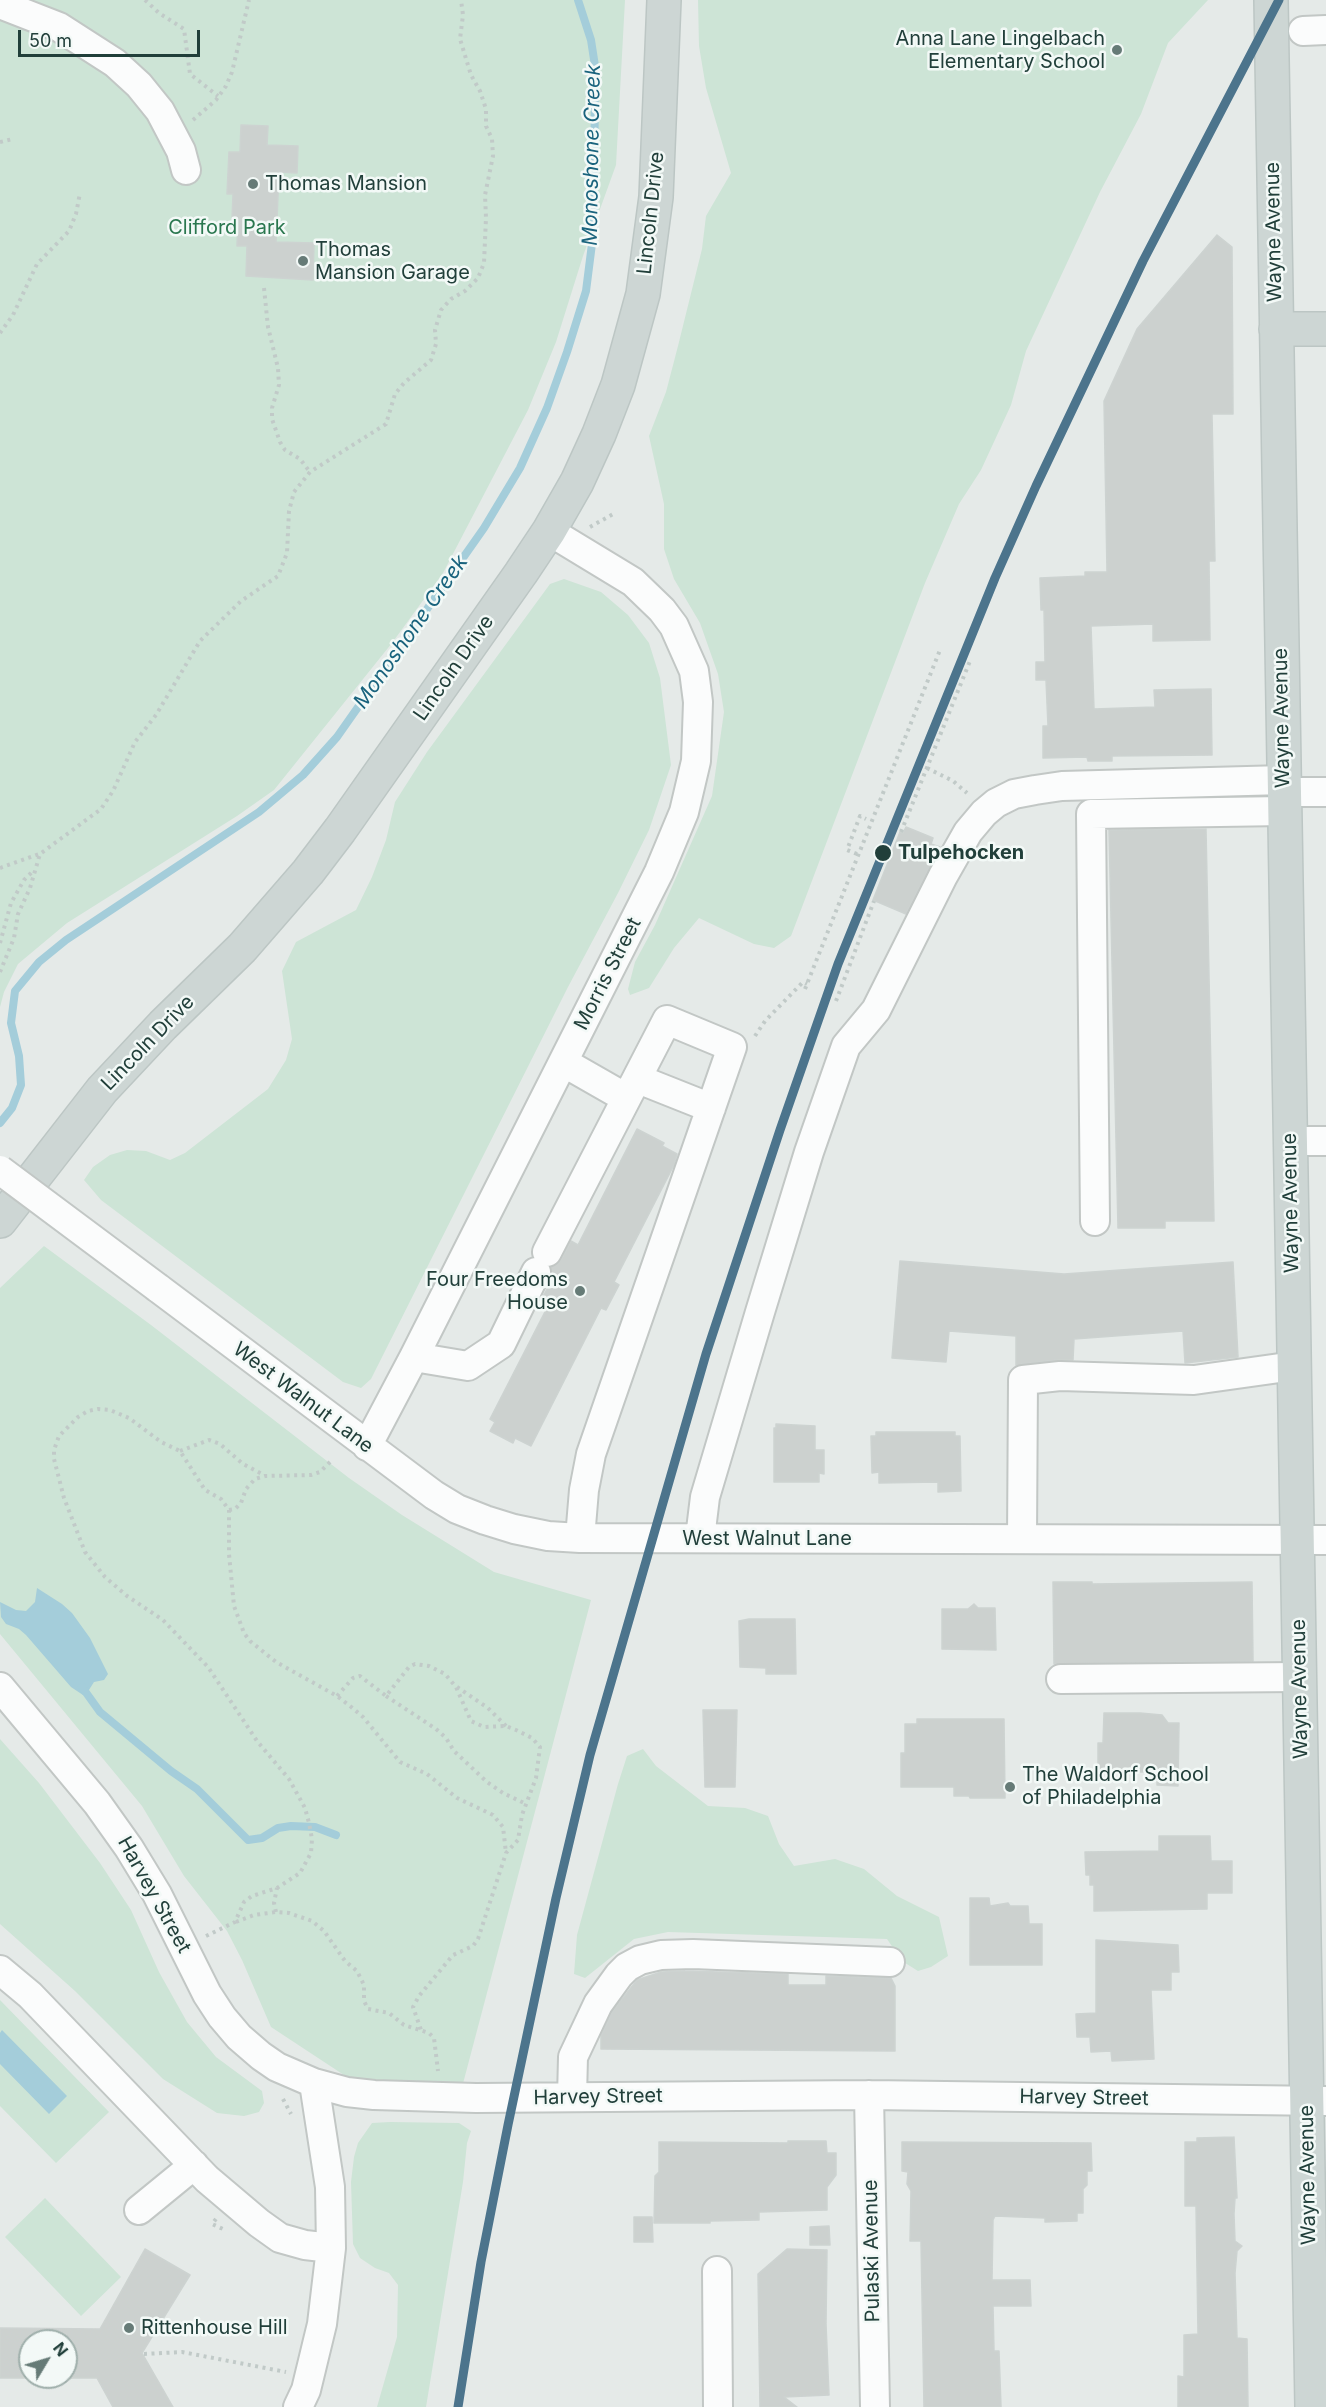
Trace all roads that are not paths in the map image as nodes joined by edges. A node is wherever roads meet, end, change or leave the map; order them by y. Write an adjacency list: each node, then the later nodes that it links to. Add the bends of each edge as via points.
1 (664, 0): 7 (main road, Lincoln Drive, via 656,197 643,294 618,385 599,434)
2 (1270, 0): 5 (main road, Wayne Avenue)
3 (0, 4): 4 (street, via 58,27 115,63 160,111 181,151)
4 (186, 170)
5 (1276, 329): 6 (main road); 9 (main road, Wayne Avenue)
6 (1326, 329)
7 (549, 531): 10 (street, Morris Street, via 633,582 662,610 694,671 698,711 696,761 674,838); 16 (main road, Lincoln Drive, via 308,872 242,948 102,1090)
8 (1326, 792): 9 (street)
9 (1284, 794): 13 (main road, Wayne Avenue); 17 (street, via 1091,814); 22 (street, via 1062,786 1014,794 996,803 968,832 876,1010 846,1046 809,1152)
10 (563, 1062): 11 (street); 18 (street, Morris Street)
11 (632, 1089): 12 (street); 12 (street, via 667,1020 732,1047); 18 (street, via 501,1344 468,1366)
12 (711, 1108): 21 (street, via 591,1454 584,1490)
13 (1290, 1141): 14 (street); 19 (main road, Wayne Avenue)
14 (1326, 1141)
15 (0, 1170): 20 (street, West Walnut Lane, bridge)
16 (0, 1221)
17 (1095, 1221)
18 (414, 1357): 20 (street, Morris Street)
19 (1294, 1366): 23 (street, via 1194,1380 1060,1376 1023,1380); 24 (main road, Wayne Avenue)
20 (367, 1446): 21 (street, West Walnut Lane, via 457,1509 514,1529 548,1536)
21 (593, 1538): 22 (street, West Walnut Lane)
22 (691, 1538): 23 (street, West Walnut Lane)
23 (1022, 1539): 24 (street, West Walnut Lane)
24 (1312, 1540): 25 (main road, Wayne Avenue)
25 (1299, 1677): 26 (street); 33 (main road, Wayne Avenue)
26 (1061, 1679)
27 (0, 1687): 30 (street, Harvey Street, via 98,1803 129,1848 207,1994 239,2037 277,2067)
28 (890, 1962): 32 (street, via 693,1954 640,1960 619,1975 598,2004 573,2057)
29 (0, 1970): 34 (street, via 30,1995)
30 (314, 2083): 32 (street, Harvey Street, via 374,2095); 36 (street, via 330,2187)
31 (869, 2095): 32 (street, Harvey Street); 33 (street, Harvey Street); 40 (street, Pulaski Avenue)
32 (572, 2097)
33 (1316, 2101): 41 (main road, Wayne Avenue)
34 (194, 2165): 35 (street); 36 (street, via 280,2238)
35 (139, 2210)
36 (331, 2248): 38 (street, via 322,2324)
37 (717, 2271): 39 (street)
38 (298, 2407)
39 (718, 2407)
40 (875, 2407)
41 (1312, 2407)

